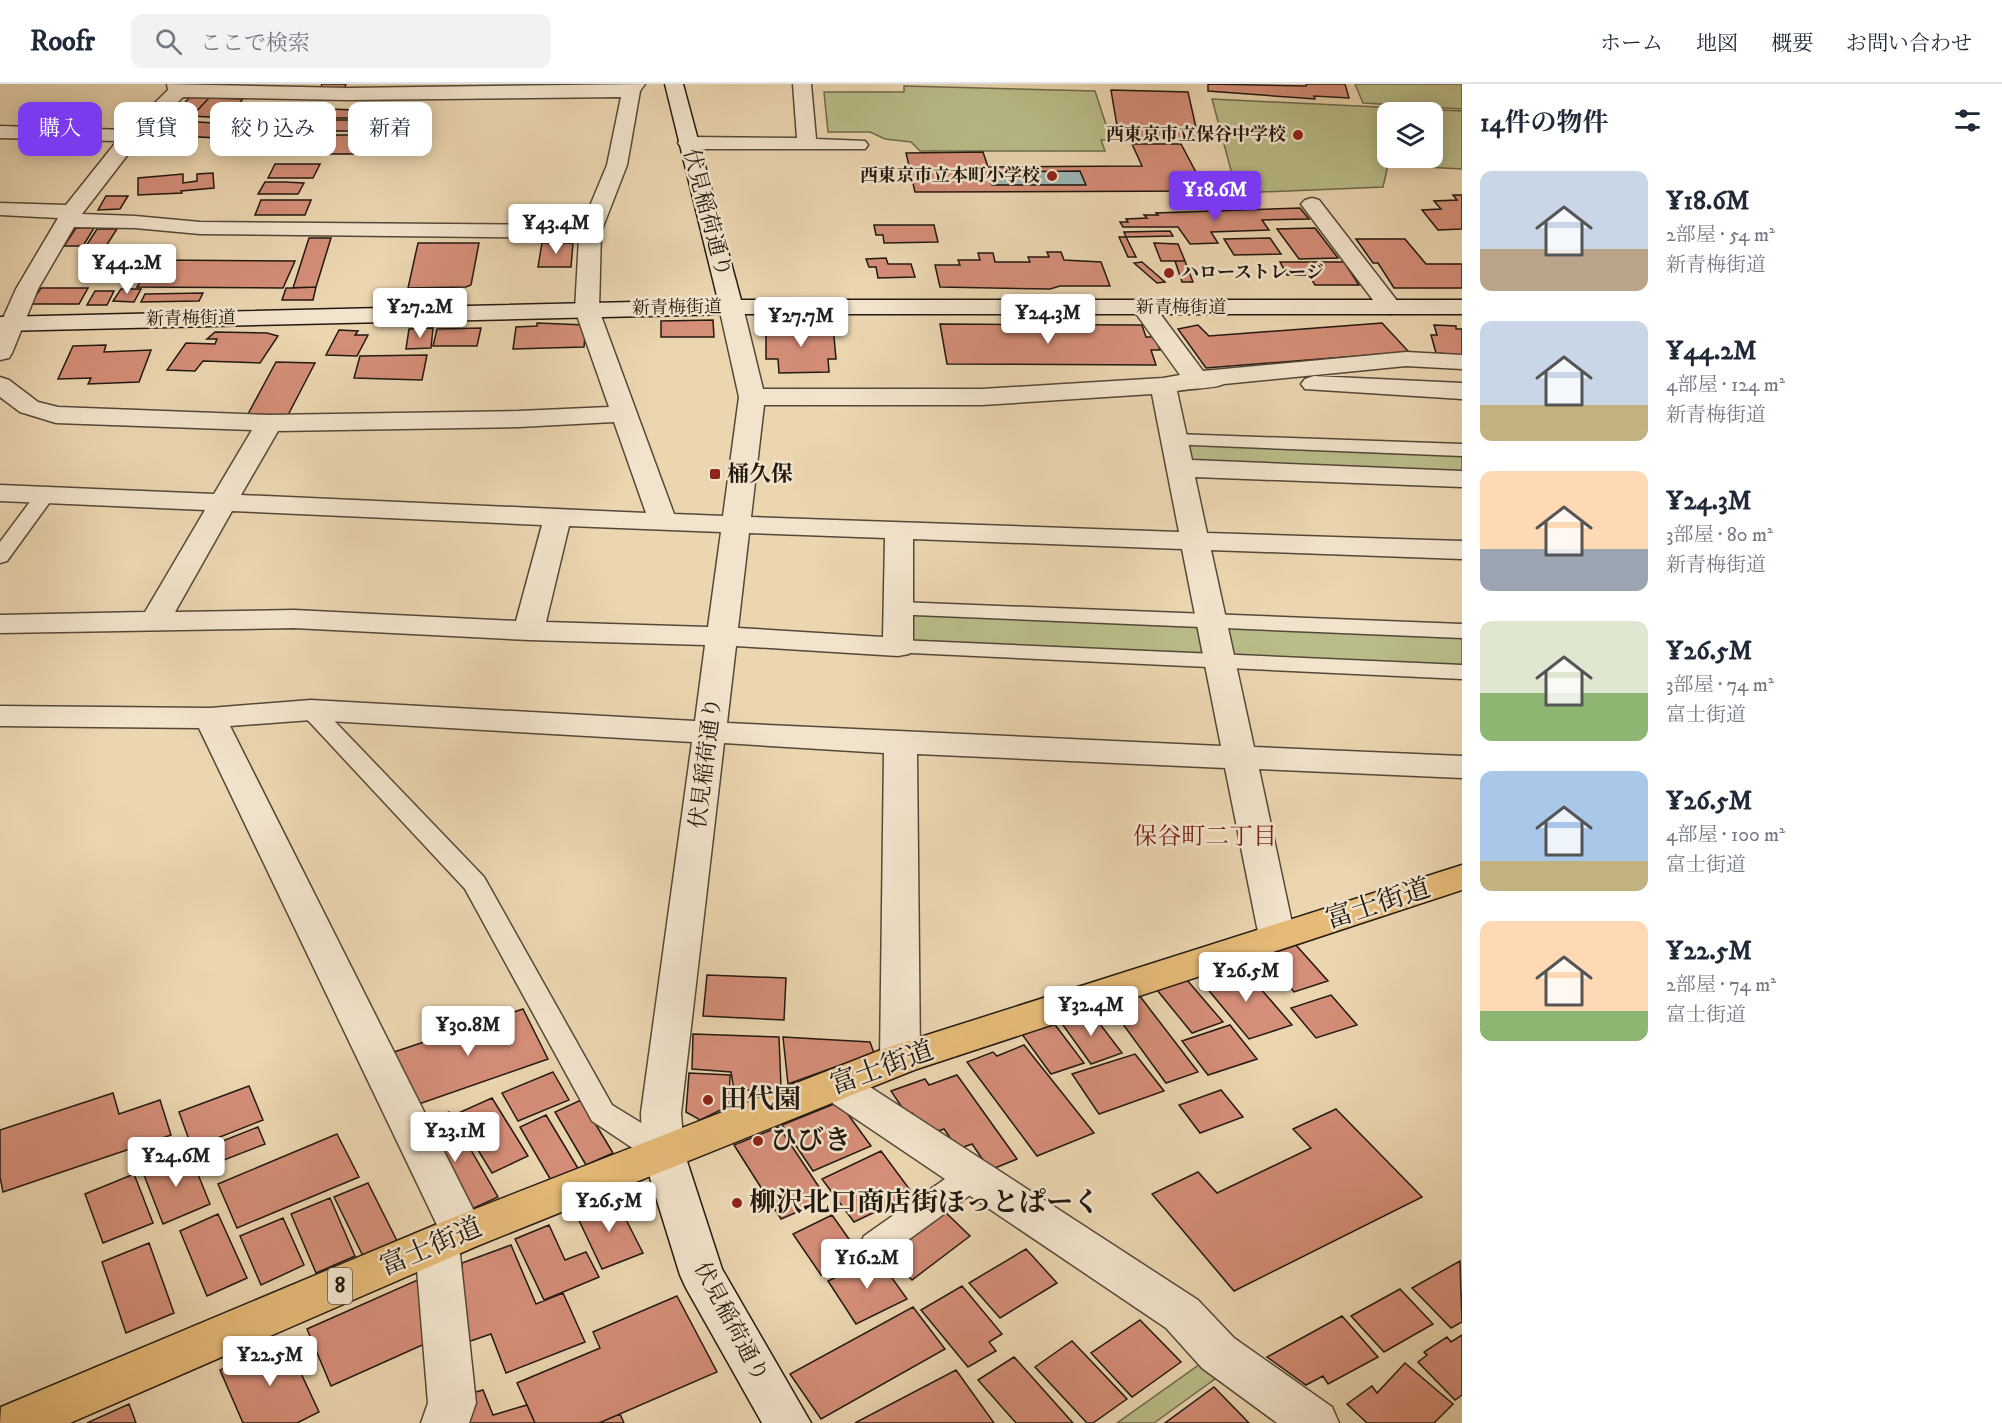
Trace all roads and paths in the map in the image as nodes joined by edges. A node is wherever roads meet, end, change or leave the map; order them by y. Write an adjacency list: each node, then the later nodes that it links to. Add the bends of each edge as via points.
1 (674, 84): 9 (street, 伏見稲荷通り)
2 (802, 84): 10 (street)
3 (634, 87): 5 (street); 16 (street, via 617,165)
4 (177, 88): 5 (street, via 347,94); 6 (street)
5 (493, 88)
6 (164, 102)
7 (0, 132): 8 (street)
8 (114, 135)
9 (688, 143): 10 (street); 19 (street, 伏見稲荷通り)
10 (807, 143): 11 (street)
11 (858, 145)
12 (116, 156): 15 (street)
13 (1312, 204): 20 (street)
14 (0, 209): 15 (street)
15 (69, 216): 16 (street, via 200,228); 18 (street)
16 (590, 232): 23 (street)
17 (0, 287): 18 (street)
18 (27, 289): 24 (street)
19 (731, 307): 22 (street, 新青梅街道); 23 (street, 新青梅街道); 31 (street, 伏見稲荷通り)
20 (1390, 307): 21 (street, 新青梅街道); 22 (street, 新青梅街道)
21 (1462, 307)
22 (1144, 308): 27 (street)
23 (587, 310): 24 (street, 新青梅街道); 32 (street)
24 (7, 323): 25 (street)
25 (0, 353)
26 (1462, 362): 27 (street, via 1406,359)
27 (1196, 379): 29 (street); 30 (street)
28 (0, 385): 33 (street, via 29,407 56,415)
29 (1163, 386): 31 (street, via 982,397); 35 (street)
30 (1462, 391)
31 (752, 397): 42 (street, 伏見稲荷通り)
32 (624, 414): 33 (street); 41 (street)
33 (269, 423): 39 (street)
34 (1462, 450): 35 (lane)
35 (1177, 454): 36 (street); 44 (street)
36 (1462, 479)
37 (0, 493): 38 (street)
38 (45, 495): 39 (street); 46 (lane)
39 (224, 502): 40 (street); 48 (street)
40 (558, 516): 41 (street); 51 (street)
41 (663, 522): 42 (street)
42 (737, 523): 43 (street); 53 (street, 伏見稲荷通り)
43 (899, 529): 44 (street); 47 (street)
44 (1195, 539): 45 (street); 49 (street)
45 (1462, 550)
46 (0, 557)
47 (898, 609): 49 (lane); 54 (street)
48 (155, 621): 50 (street); 51 (street, via 294,619)
49 (1212, 621): 52 (lane); 55 (street)
50 (0, 624)
51 (529, 631): 53 (street)
52 (1462, 631)
53 (720, 636): 54 (street); 60 (street, 伏見稲荷通り)
54 (898, 647): 55 (lane)
55 (1220, 661): 56 (lane); 62 (street)
56 (1462, 672)
57 (311, 710): 59 (street); 60 (street); 68 (lane, via 475,883 602,1113)
58 (0, 716): 59 (street)
59 (210, 718): 70 (street)
60 (710, 732): 61 (street); 68 (street, 伏見稲荷通り, via 662,1113)
61 (900, 743): 62 (street); 66 (street)
62 (1240, 756): 63 (street); 65 (street)
63 (1462, 767)
64 (1462, 877): 65 (main road, 富士街道 / 8)
65 (1277, 937): 66 (main road, 富士街道 / 8)
66 (900, 1059): 67 (main road, 富士街道 / 8)
67 (836, 1085): 68 (main road, 富士街道 / 8); 69 (street)
68 (663, 1152): 70 (main road, 富士街道 / 8); 74 (street, 伏見稲荷通り, via 702,1275)
69 (973, 1176): 71 (lane); 75 (street, via 1182,1314 1218,1353)
70 (446, 1231): 72 (main road, 富士街道 / 8); 73 (street, via 452,1403)
71 (875, 1246)
72 (18, 1423)
73 (445, 1423)
74 (787, 1423)
75 (1315, 1423)

